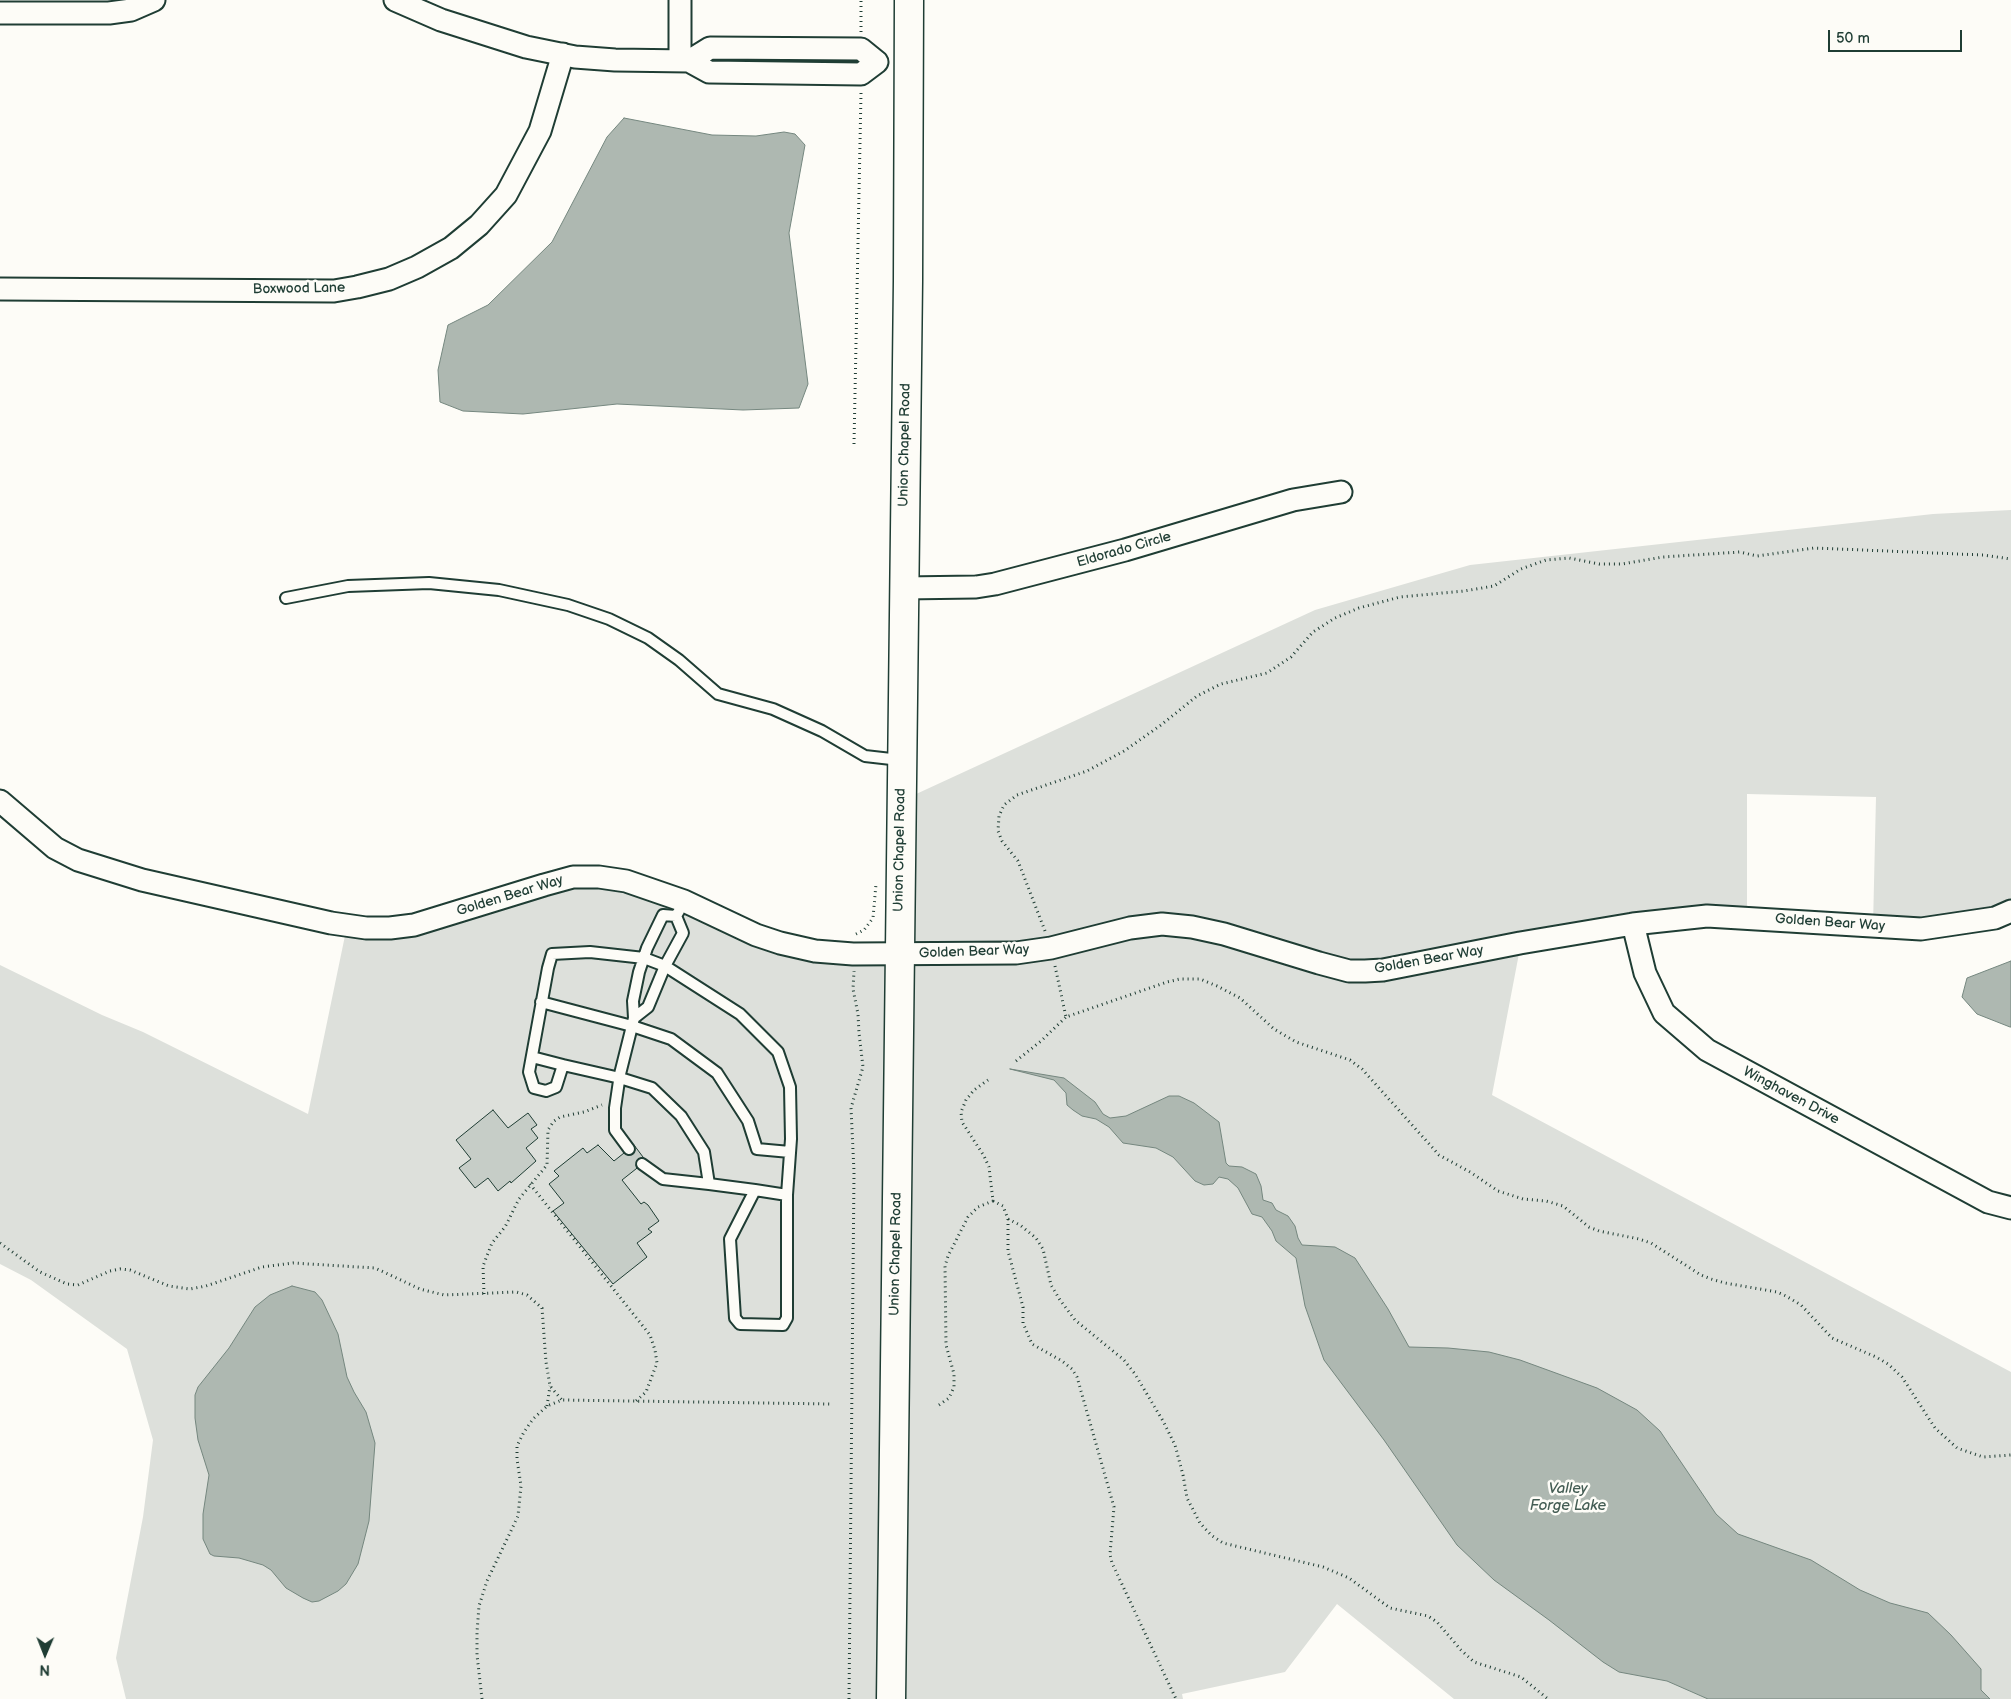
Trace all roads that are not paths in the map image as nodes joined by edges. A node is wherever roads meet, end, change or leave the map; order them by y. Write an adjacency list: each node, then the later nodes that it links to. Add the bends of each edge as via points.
1 (154, 0): 5 (street, via 131,10 109,13)
2 (395, 0): 6 (street, via 526,48)
3 (680, 0): 7 (street)
4 (909, 0): 8 (main road, Union Chapel Road)
5 (0, 13)
6 (563, 54): 7 (street, via 615,60); 9 (street, Boxwood Lane, via 540,131 506,195 479,225 451,248 417,267 381,281 334,290)
7 (685, 61): 8 (street, via 709,72 866,61)
8 (909, 62): 11 (main road, Union Chapel Road)
9 (0, 289)
10 (1341, 492): 11 (street, Eldorado Circle, via 1293,500 996,584)
11 (903, 588): 13 (main road, Union Chapel Road)
12 (286, 598): 13 (lane, via 348,586 429,583 499,590 568,606 609,619 648,638 718,694 773,709 822,731 865,756)
13 (901, 760): 18 (main road, Union Chapel Road)
14 (0, 801): 15 (street, Golden Bear Way, via 55,848 78,860 142,880 331,923 366,928 414,925 573,877 626,881)
15 (680, 909): 18 (street, Golden Bear Way, via 780,943 815,951); 19 (lane, via 663,915); 20 (lane, via 683,933)
16 (2011, 911): 17 (street, Golden Bear Way, via 1995,918 1921,929 1707,916)
17 (1633, 924): 18 (street, Golden Bear Way, via 1365,971 1319,964 1224,934 1162,924 1016,953); 32 (street, Winghaven Drive, via 1645,973 1664,1013 1707,1050 1988,1202)
18 (900, 954): 33 (main road, Union Chapel Road)
19 (644, 958): 20 (lane); 21 (lane, via 590,952 552,954); 22 (lane, via 633,1001)
20 (665, 966): 22 (lane, via 648,1007); 27 (lane, via 740,1014 778,1052 790,1087)
21 (541, 1002): 22 (lane); 23 (lane)
22 (633, 1022): 25 (lane); 27 (lane, via 671,1039 717,1073 748,1121 757,1149)
23 (532, 1057): 24 (lane); 24 (lane, via 529,1072 534,1088 546,1091 556,1087)
24 (564, 1065): 25 (lane)
25 (620, 1078): 26 (lane, via 615,1130); 29 (lane, via 652,1088 681,1116 704,1152)
26 (629, 1149)
27 (790, 1152): 31 (lane)
28 (642, 1164): 29 (lane, via 663,1179)
29 (709, 1184): 30 (lane)
30 (755, 1190): 31 (lane); 31 (lane, via 730,1239 735,1318 740,1324 782,1325 787,1318)
31 (787, 1195)
32 (2011, 1208)
33 (891, 1699)

